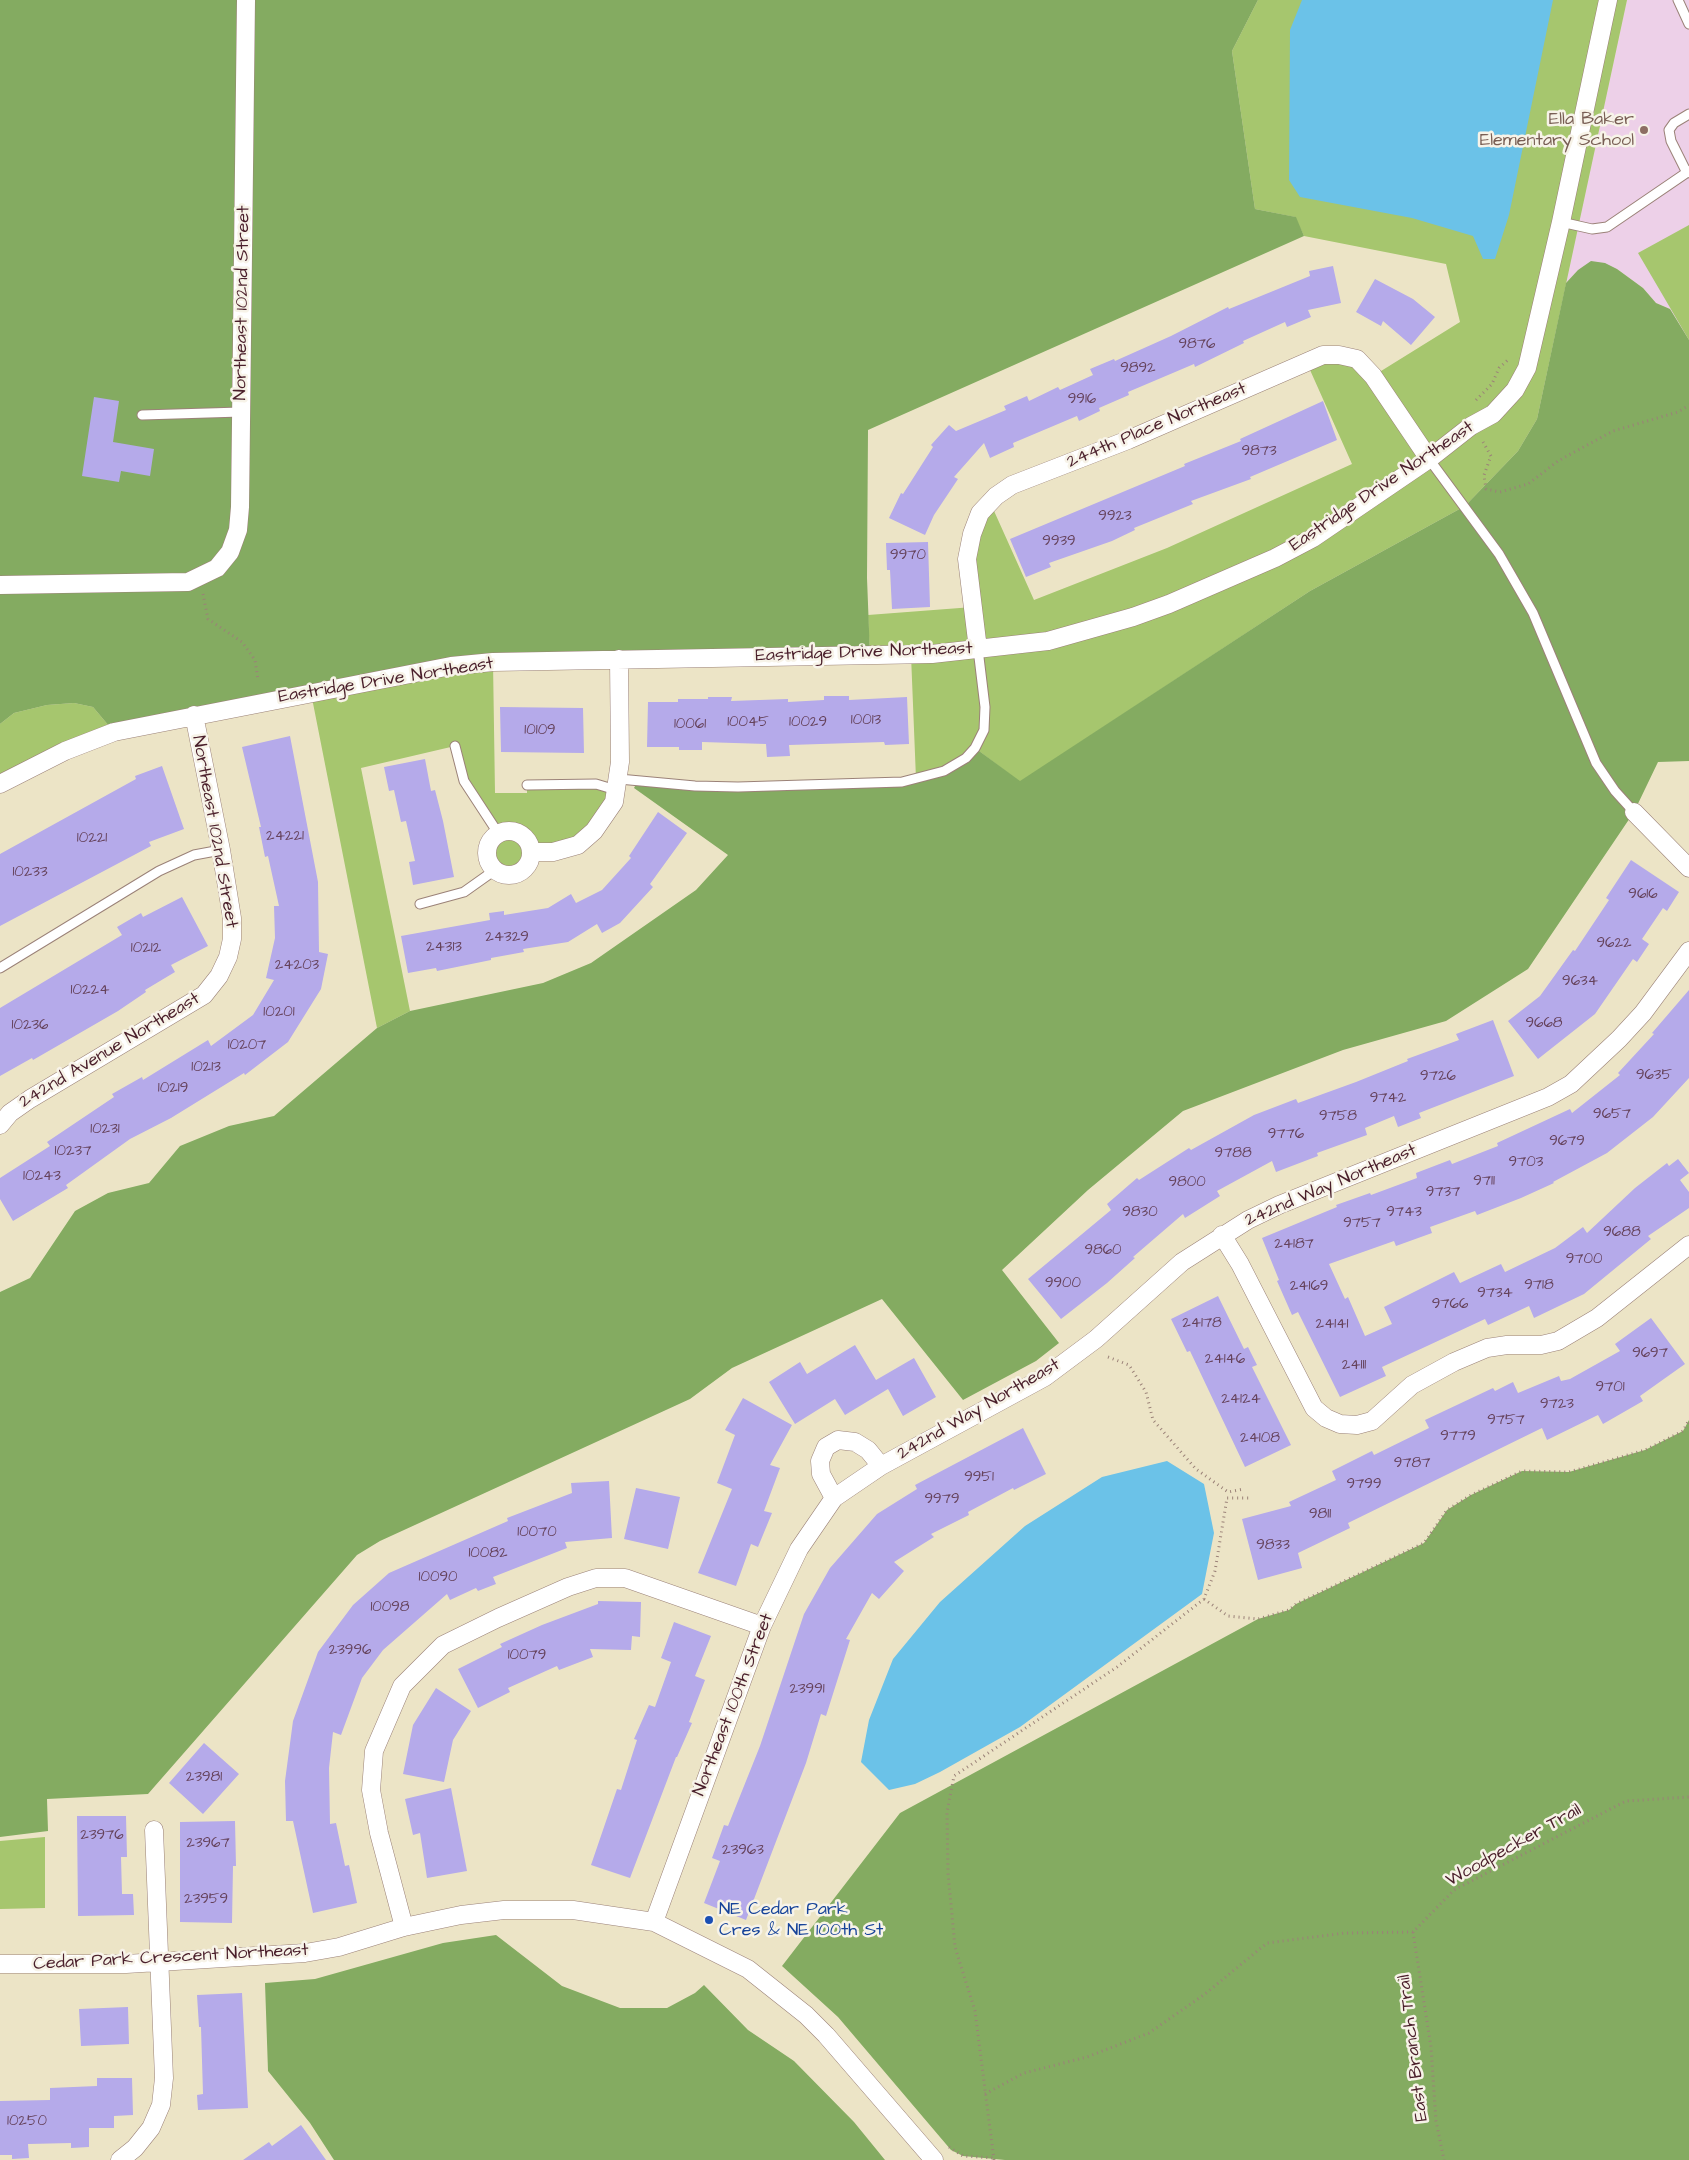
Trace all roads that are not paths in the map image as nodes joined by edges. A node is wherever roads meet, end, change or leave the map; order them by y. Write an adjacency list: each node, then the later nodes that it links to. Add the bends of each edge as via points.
1 (246, 0): 8 (street, Northeast 102nd Street)
2 (1608, 0): 7 (street, Eastridge Drive Northeast)
3 (1678, 0): 4 (lane)
4 (1689, 24)
5 (1689, 114): 6 (lane, via 1669,130 1671,141)
6 (1688, 172): 7 (lane, via 1607,228 1592,229)
7 (1561, 222): 10 (street, Eastridge Drive Northeast, via 1527,368 1515,390 1493,414 1471,426)
8 (241, 412): 9 (lane); 11 (street, Northeast 102nd Street, via 238,530 230,552 217,568 194,579)
9 (142, 415)
10 (1429, 459): 12 (street, Eastridge Drive Northeast, via 1313,538 1234,578 1092,629 1048,641); 12 (street, 244th Place Northeast, via 1373,376 1357,359 1323,355 1128,440 1012,485 980,513 972,534 967,559); 19 (lane, via 1509,571 1533,613 1596,763)
11 (0, 585)
12 (978, 649): 13 (street, Eastridge Drive Northeast, via 894,655); 17 (lane, via 985,707 984,730 966,758 944,771 902,782 738,787)
13 (619, 659): 14 (street, Eastridge Drive Northeast, via 451,666); 17 (street)
14 (194, 715): 16 (street, Eastridge Drive Northeast, via 114,732 65,751); 21 (street, Northeast 102nd Street)
15 (455, 746): 20 (lane, via 464,781)
16 (0, 784)
17 (618, 784): 18 (lane); 22 (street, via 614,802 594,831 578,845 553,852)
18 (527, 785)
19 (1634, 812): 23 (street)
20 (498, 833): 22 (street, via 518,832 528,841); 24 (street, via 487,851)
21 (221, 850): 27 (lane, via 194,855 159,871); 28 (street, Northeast 102nd Street, via 232,938)
22 (530, 852): 24 (street, via 530,861 521,871 508,875)
23 (1689, 868)
24 (495, 870): 25 (lane, via 464,892)
25 (420, 904)
26 (1689, 951): 30 (street, 242nd Way Northeast, via 1643,1013 1619,1039 1556,1093 1279,1205)
27 (0, 968)
28 (219, 976): 29 (street, 242nd Avenue Northeast, via 204,994 30,1099 10,1113)
29 (0, 1125)
30 (1222, 1235): 31 (street, via 1314,1408 1340,1424 1357,1425 1372,1421 1423,1378 1479,1352 1507,1345 1541,1345 1558,1341 1597,1318); 32 (street, 242nd Way Northeast, via 1182,1262 1096,1339 1045,1377)
31 (1689, 1245)
32 (881, 1466): 33 (street, 242nd Way Northeast); 33 (street, via 868,1450 855,1442 838,1440 826,1447 820,1461 821,1474)
33 (834, 1498): 34 (street, Northeast 100th Street, via 799,1550)
34 (762, 1626): 36 (street, Northeast 100th Street); 37 (street, via 626,1578 596,1578 568,1587 444,1645 402,1686 374,1751 371,1790)
35 (154, 1830): 38 (street)
36 (654, 1922): 37 (street, Cedar Park Crescent Northeast, via 550,1908 482,1912); 41 (street, Cedar Park Crescent Northeast, via 748,1969 806,2015)
37 (404, 1927): 38 (street, Cedar Park Crescent Northeast, via 339,1948 305,1954)
38 (159, 1962): 39 (street, Cedar Park Crescent Northeast); 40 (street, via 164,2078 162,2105 151,2128)
39 (0, 1964)
40 (120, 2160)
41 (934, 2160)

